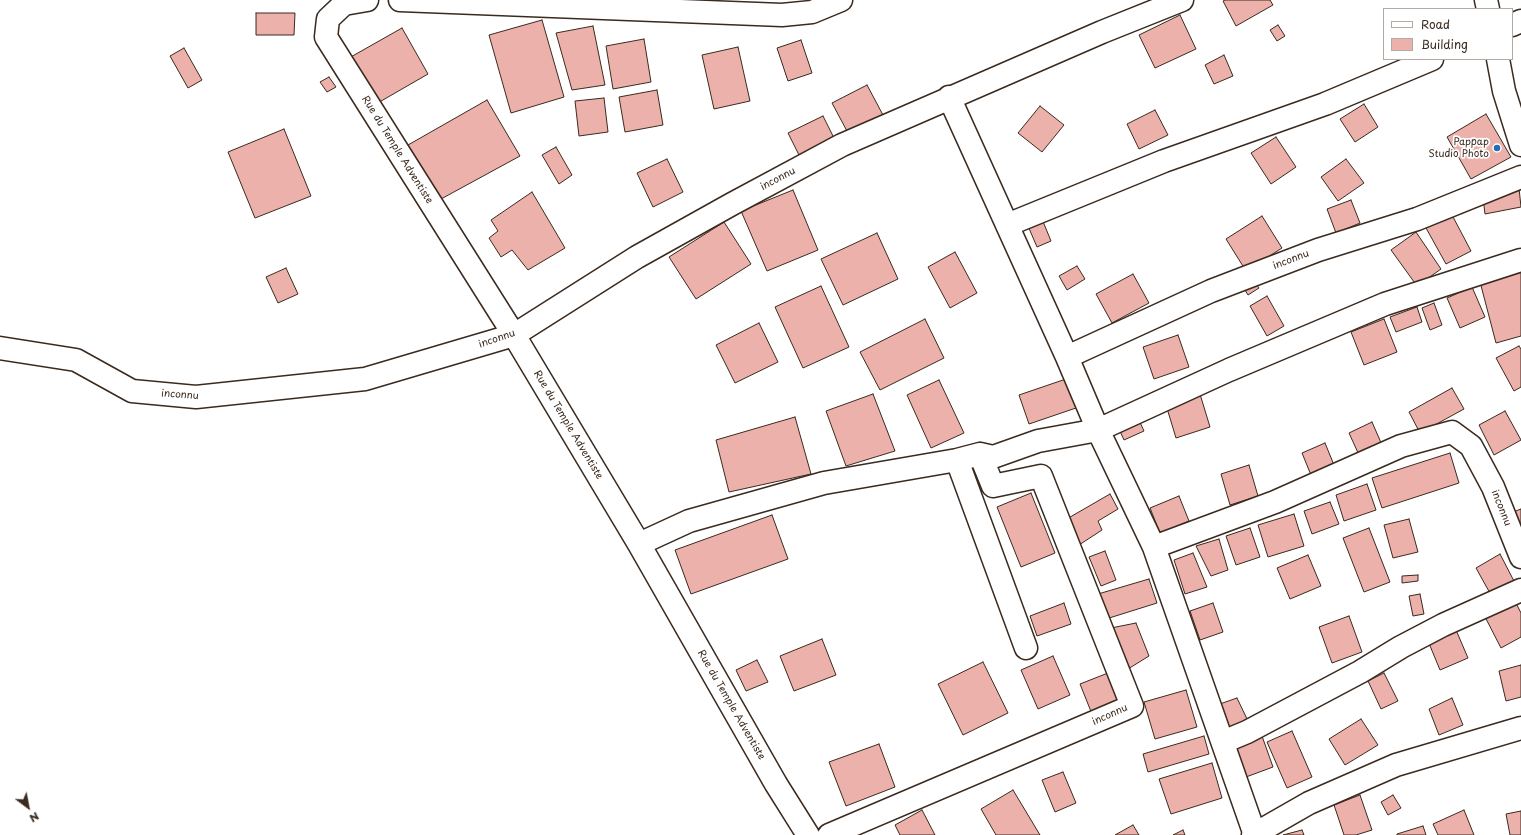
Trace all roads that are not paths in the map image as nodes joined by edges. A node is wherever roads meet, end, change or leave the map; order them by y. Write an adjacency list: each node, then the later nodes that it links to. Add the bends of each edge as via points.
1 (367, 0): 12 (street, Rue du Temple Adventiste, via 344,4 328,19 326,37)
2 (400, 0): 3 (street, via 782,15 812,12)
3 (841, 0)
4 (1182, 0): 7 (street, inconnu)
5 (1430, 60): 10 (street, via 1325,104 1164,161)
6 (1498, 60): 8 (street, via 1504,91)
7 (949, 98): 10 (street); 12 (street, inconnu, via 842,145 732,204 637,257)
8 (1521, 145)
9 (1521, 177): 14 (street, inconnu, via 1417,219 1318,250 1211,291)
10 (1007, 225): 14 (street)
11 (1521, 260): 15 (street, via 1385,304 1229,370)
12 (514, 335): 13 (street, inconnu, via 365,379 196,397 132,391 76,360); 18 (street, Rue du Temple Adventiste)
13 (0, 348)
14 (1067, 357): 15 (street)
15 (1098, 430): 16 (street, via 1038,441 993,457); 19 (street)
16 (980, 454): 17 (street); 26 (street, inconnu, via 993,486 1041,476 1132,706)
17 (957, 460): 18 (street, via 824,483 689,521); 22 (street)
18 (639, 544): 25 (street, Rue du Temple Adventiste, via 776,784)
19 (1154, 547): 20 (street, inconnu, via 1275,502 1401,446 1452,432 1471,446 1493,487); 24 (street)
20 (1521, 558)
21 (1521, 590): 24 (street, via 1443,625 1248,732)
22 (1026, 648)
23 (1521, 728): 27 (street, via 1396,765 1309,802)
24 (1222, 742): 27 (street)
25 (808, 835)
26 (829, 835)
27 (1254, 835)

